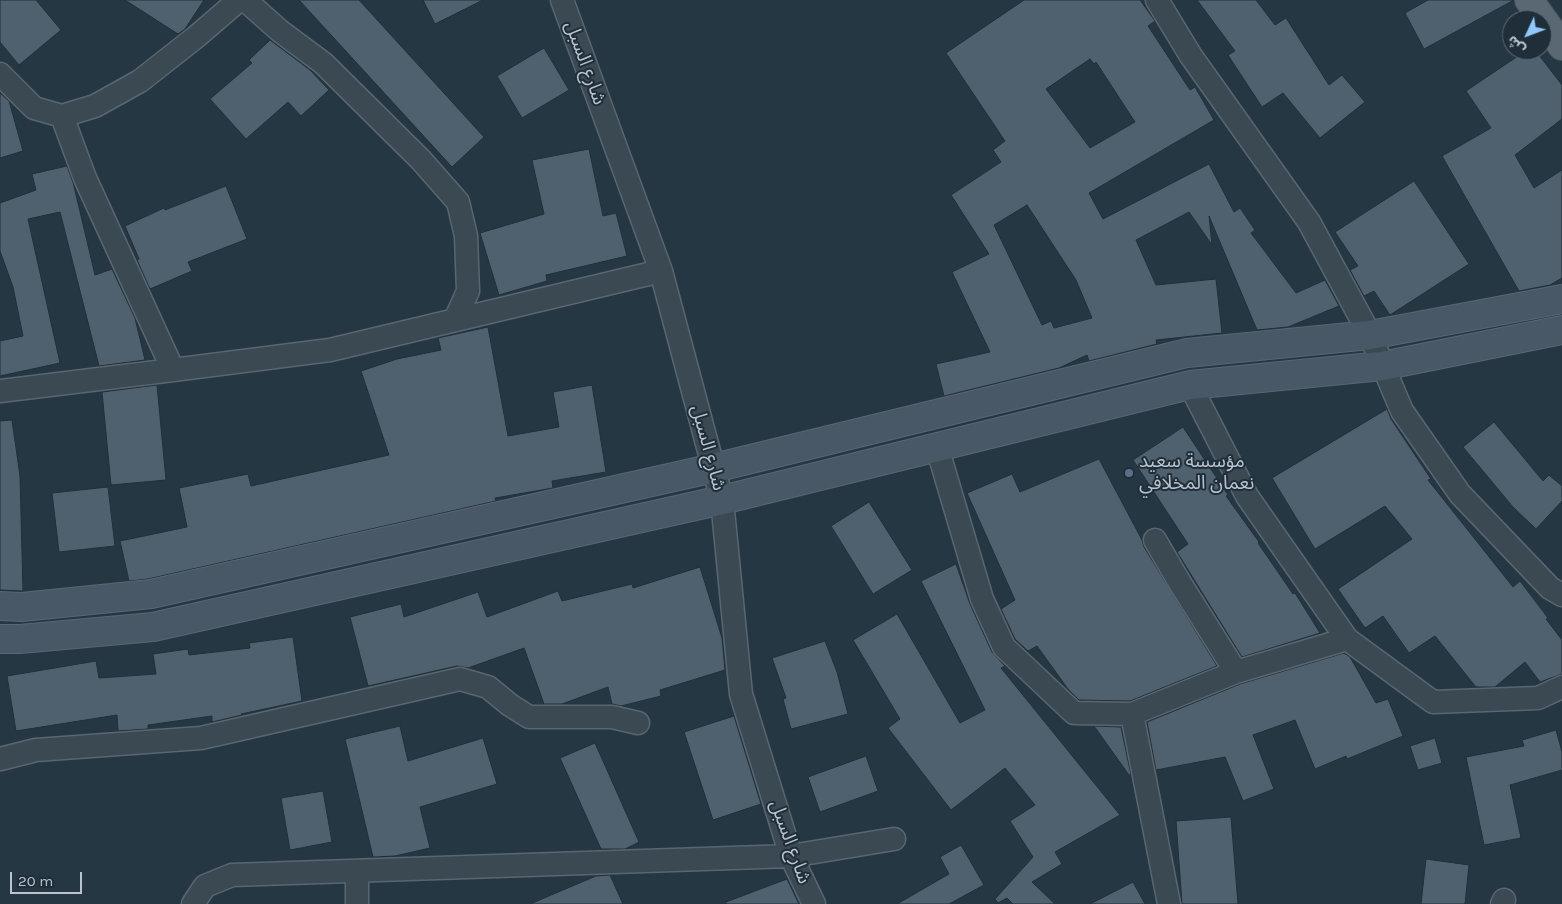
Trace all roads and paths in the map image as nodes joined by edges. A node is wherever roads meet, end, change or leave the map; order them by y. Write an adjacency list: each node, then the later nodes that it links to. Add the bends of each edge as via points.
1 (239, 0): 8 (street, via 140,81 95,106)
2 (245, 0): 11 (street, via 323,63 421,160 458,202 466,236 468,291)
3 (562, 0): 9 (street, شارع السبل)
4 (1157, 0): 13 (street, via 1191,56 1309,222)
5 (1529, 0): 6 (main road)
6 (1562, 46)
7 (0, 74): 8 (street, via 34,108)
8 (62, 116): 15 (street, via 85,178)
9 (661, 271): 11 (street); 19 (street, شارع السبل)
10 (1562, 299): 13 (main road)
11 (455, 320): 15 (street, via 330,350)
12 (1562, 330): 14 (main road)
13 (1370, 335): 14 (street); 19 (main road, via 1187,353)
14 (1382, 366): 16 (main road); 22 (street, via 1402,411 1460,494 1550,588)
15 (173, 370): 17 (street)
16 (1190, 385): 18 (main road); 25 (street, via 1247,496)
17 (0, 391)
18 (937, 447): 20 (main road); 28 (street, via 982,599 1004,647 1074,714)
19 (714, 468): 20 (street, شارع السبل); 23 (main road, via 151,594 22,607)
20 (722, 500): 24 (main road, via 153,626); 32 (street, شارع السبل, via 741,694)
21 (1155, 540): 26 (street)
22 (1562, 595)
23 (0, 606)
24 (0, 639)
25 (1347, 640): 26 (street); 27 (street, via 1433,702 1538,698)
26 (1236, 672): 28 (street)
27 (1562, 687)
28 (1132, 714): 37 (street)
29 (638, 723): 30 (street, via 612,717 529,717 488,687 460,679 201,738 36,750)
30 (0, 759)
31 (894, 838): 32 (street)
32 (791, 856): 33 (street); 36 (street, شارع السبل)
33 (357, 871): 34 (street, via 232,875 205,886); 35 (street)
34 (193, 904)
35 (357, 904)
36 (814, 904)
37 (1169, 904)

